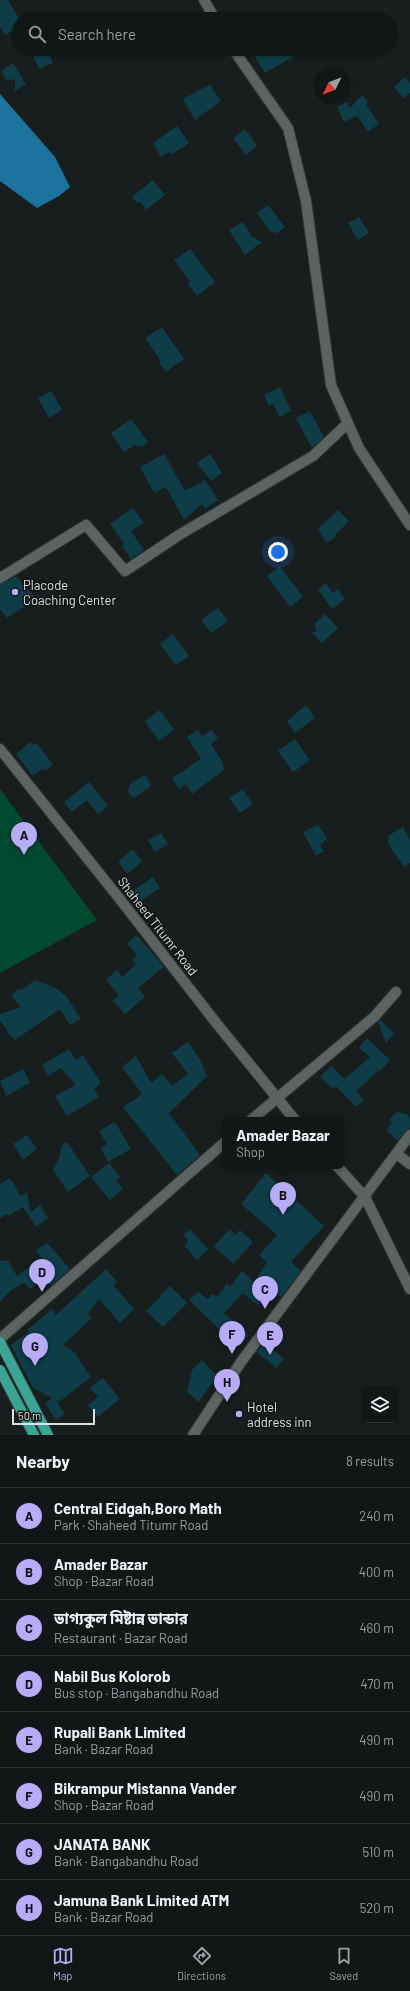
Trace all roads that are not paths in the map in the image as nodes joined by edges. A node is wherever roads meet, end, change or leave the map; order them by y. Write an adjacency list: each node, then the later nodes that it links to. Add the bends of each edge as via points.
1 (204, 0): 2 (street)
2 (211, 12)
3 (238, 56): 4 (street, via 288,128 306,201 331,385)
4 (348, 423): 5 (street, via 359,448); 6 (street, via 313,456 179,535 125,571 86,525)
5 (410, 525)
6 (0, 578)
7 (0, 749): 9 (street, Shaheed Titumr Road)
8 (396, 992): 9 (street, via 374,1017)
9 (277, 1098): 10 (street); 11 (street, Shaheed Titumr Road)
10 (255, 1117)
11 (293, 1117)
12 (410, 1135): 14 (street)
13 (222, 1145): 19 (street)
14 (397, 1154): 15 (street); 17 (street)
15 (410, 1164)
16 (339, 1169): 17 (street)
17 (365, 1197): 18 (street); 23 (street, via 241,1362)
18 (410, 1289)
19 (0, 1340): 22 (main road)
20 (0, 1370): 21 (main road)
21 (34, 1435)
22 (48, 1435)
23 (193, 1435)

